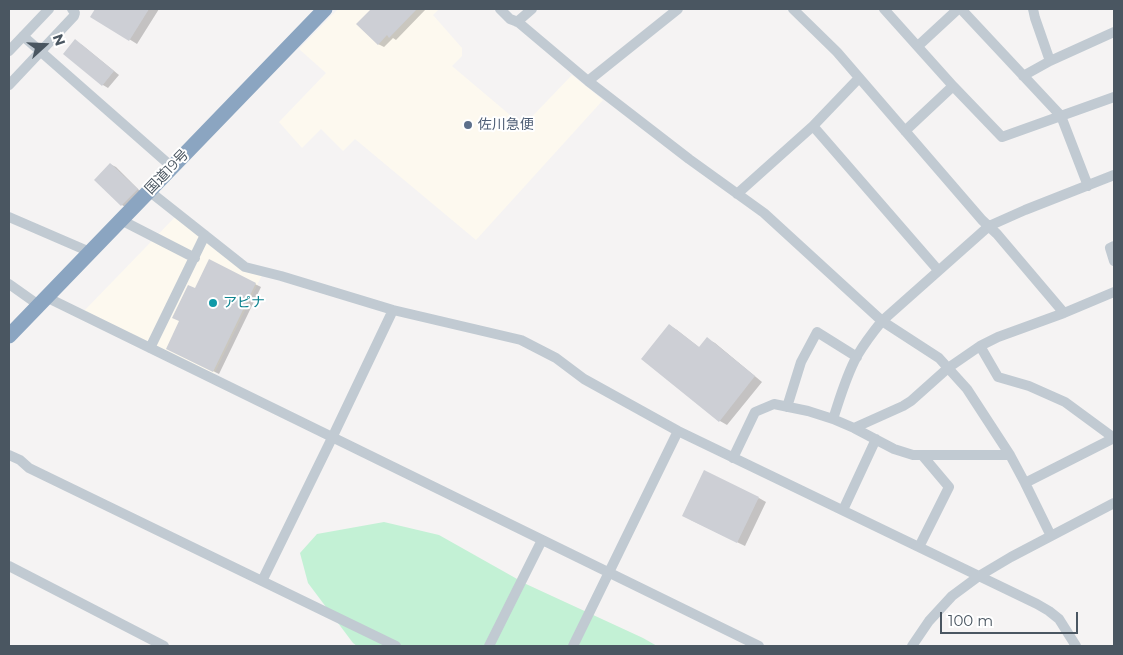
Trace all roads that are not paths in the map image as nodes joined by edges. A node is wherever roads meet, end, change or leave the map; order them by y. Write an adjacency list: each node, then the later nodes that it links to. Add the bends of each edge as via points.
1 (49, 9): 13 (street)
2 (72, 9): 16 (street, via 74,16)
3 (325, 9): 27 (highway, 国道19号)
4 (500, 9): 11 (street)
5 (532, 9): 11 (street)
6 (678, 9): 20 (street)
7 (793, 9): 19 (street)
8 (884, 9): 14 (street)
9 (959, 9): 14 (street); 18 (street)
10 (1033, 9): 17 (street)
11 (517, 22): 20 (street)
12 (1114, 32): 17 (street)
13 (23, 36): 15 (street); 16 (street)
14 (918, 46): 22 (street)
15 (9, 51)
16 (40, 52): 21 (street); 27 (street)
17 (1050, 60): 18 (street)
18 (1023, 76): 24 (street)
19 (859, 78): 25 (street); 26 (street)
20 (588, 81): 31 (street)
21 (9, 85)
22 (953, 86): 24 (street, via 1002,137); 26 (street)
23 (1114, 97): 24 (street)
24 (1061, 116): 29 (street)
25 (813, 126): 31 (street); 40 (street)
26 (905, 131): 34 (street)
27 (172, 167): 30 (highway, 国道19号)
28 (1114, 175): 29 (street)
29 (1088, 186): 34 (street)
30 (149, 190): 33 (highway, 国道19号); 35 (street)
31 (737, 194): 46 (street, via 764,213)
32 (9, 218): 37 (street)
33 (121, 220): 37 (highway, 国道19号); 38 (street)
34 (989, 226): 40 (street); 45 (street)
35 (205, 236): 38 (street); 44 (street, via 245,267)
36 (1114, 246): 39 (street, via 1110,248)
37 (90, 252): 43 (highway, 国道19号)
38 (194, 258): 49 (street)
39 (1114, 261)
40 (938, 270): 46 (street)
41 (9, 284): 43 (street, via 33,301)
42 (1114, 292): 45 (street)
43 (42, 302): 47 (highway, 国道19号); 49 (street)
44 (393, 310): 55 (street, via 521,340); 56 (street)
45 (1064, 313): 48 (street)
46 (882, 321): 50 (street); 51 (street, via 939,358)
47 (9, 336)
48 (980, 346): 51 (street); 57 (street, via 998,377 1065,402)
49 (150, 348): 56 (street)
50 (857, 357): 52 (street, via 817,332 801,362); 53 (street)
51 (948, 368): 54 (street, via 911,401); 61 (street, via 967,389)
52 (787, 407): 53 (street); 62 (street, via 774,404 755,412)
53 (833, 419): 54 (street)
54 (854, 428): 58 (street)
55 (678, 431): 62 (street); 70 (street)
56 (332, 438): 67 (street); 72 (street)
57 (1114, 438): 63 (street)
58 (876, 439): 60 (street, via 913,456); 65 (street)
59 (9, 454): 72 (street, via 29,468)
60 (922, 455): 61 (street); 68 (street, via 949,487)
61 (1010, 455): 63 (street)
62 (733, 458): 65 (street)
63 (1025, 483): 66 (street)
64 (1114, 503): 66 (street)
65 (842, 510): 68 (street)
66 (1051, 536): 71 (street)
67 (542, 540): 70 (street); 75 (street)
68 (919, 547): 71 (street)
69 (9, 566): 73 (street)
70 (609, 573): 76 (street); 77 (street)
71 (980, 576): 78 (street, via 952,596); 79 (street, via 1049,611 1059,619)
72 (262, 581): 74 (street)
73 (164, 646)
74 (396, 646)
75 (489, 646)
76 (573, 646)
77 (759, 646)
78 (912, 646)
79 (1076, 646)

